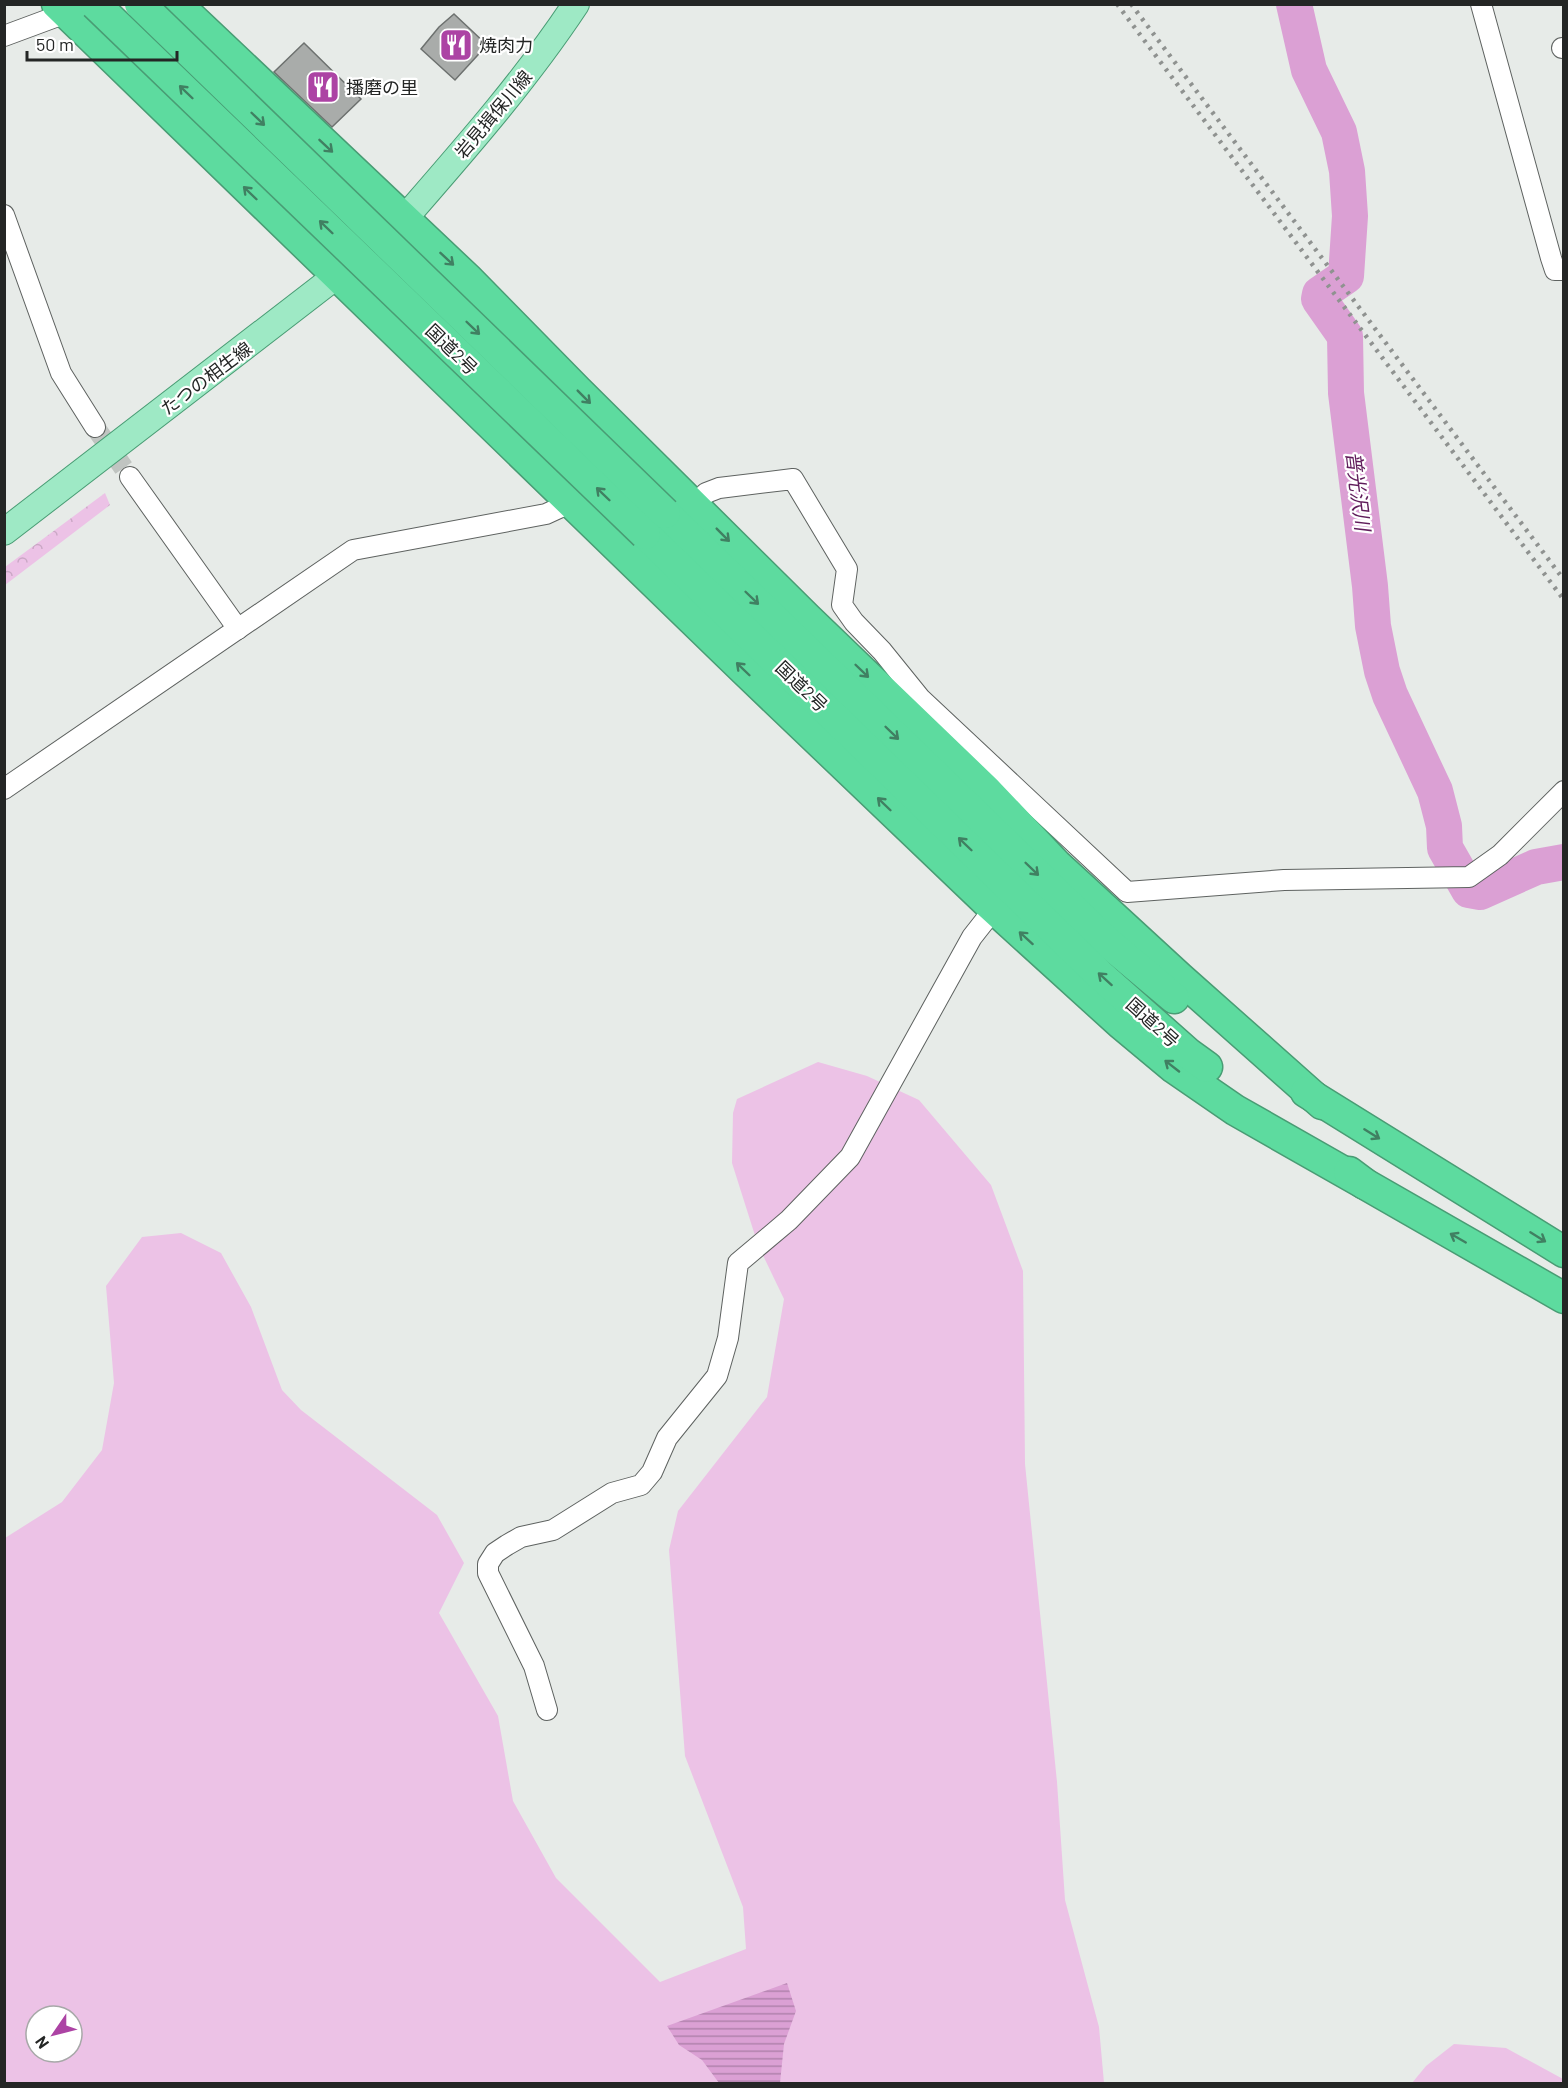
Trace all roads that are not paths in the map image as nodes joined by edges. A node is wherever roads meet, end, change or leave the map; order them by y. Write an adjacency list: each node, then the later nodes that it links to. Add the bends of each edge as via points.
1 (95, 4): 16 (highway, 国道2号, one-way to 1, bridge)
2 (141, 4): 16 (highway, 国道2号, one-way to 16, bridge)
3 (177, 4): 9 (highway, one-way to 9)
4 (576, 4): 9 (main road, 岩見揖保川線, via 549,46 493,117)
5 (1481, 4): 10 (street, via 1551,258 1555,270)
6 (66, 7): 7 (street); 11 (highway, one-way to 6)
7 (4, 36)
8 (4, 215): 12 (street, via 61,373)
9 (404, 219): 11 (main road, たつの相生線); 15 (highway, one-way to 15)
10 (1563, 270)
11 (337, 277): 14 (highway); 17 (main road, たつの相生線)
12 (95, 427)
13 (130, 477): 18 (street)
14 (567, 500): 18 (street, via 559,508 535,516 353,550); 22 (highway, one-way to 14)
15 (693, 506): 19 (highway, one-way to 19); 19 (street, via 706,493 719,488 794,479 847,569 842,605)
16 (655, 524): 23 (highway, 国道2号, one-way to 23, via 1105,940 1193,1014); 24 (highway, 国道2号, one-way to 16, via 1189,1054 1101,976)
17 (4, 532)
18 (238, 629): 20 (street)
19 (974, 762): 21 (street, via 1126,892 1284,880 1464,878 1500,855); 23 (highway, via 1057,865)
20 (4, 789)
21 (1563, 791)
22 (994, 909): 24 (highway, one-way to 22, via 1235,1110 1174,1068); 27 (street, via 972,937 850,1156 789,1220 738,1263 728,1338 717,1376 667,1438 652,1472 640,1485 612,1492 553,1530 521,1537 495,1554 488,1564 488,1573 534,1666)
23 (1322, 1104): 25 (highway, 国道2号, one-way to 25)
24 (1365, 1184): 26 (highway, 国道2号, one-way to 24)
25 (1563, 1252)
26 (1563, 1298)
27 (547, 1710)

